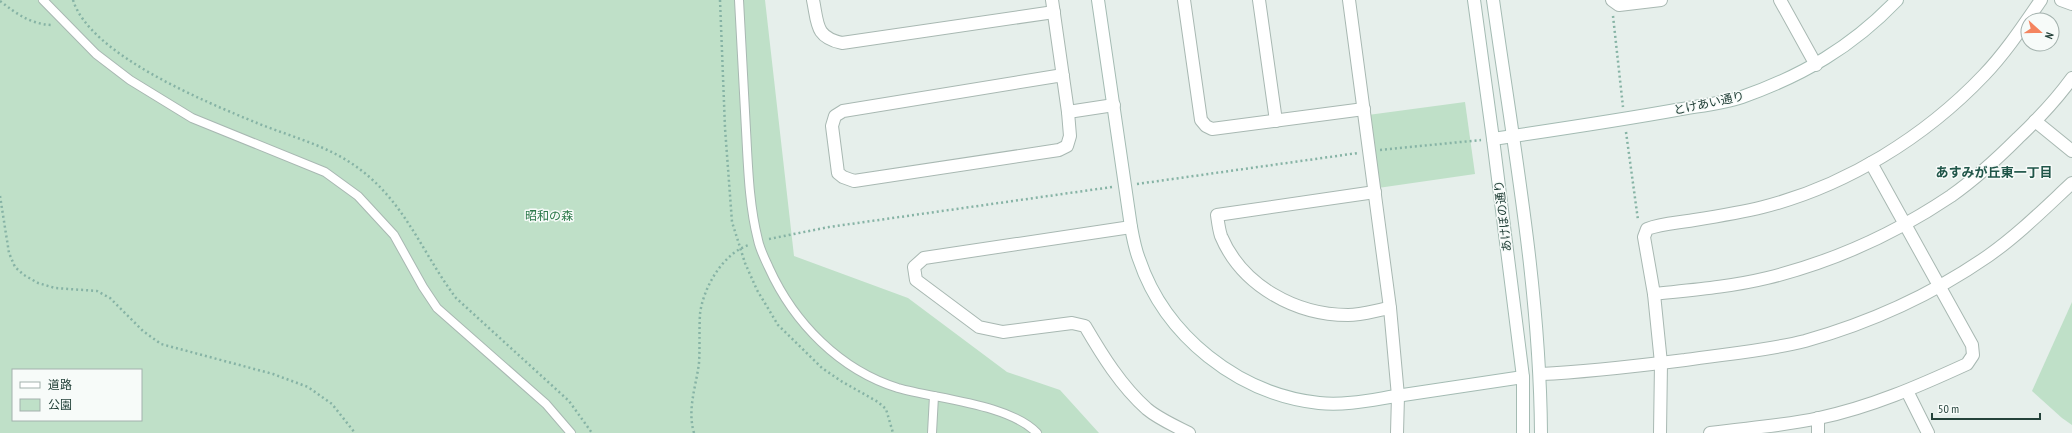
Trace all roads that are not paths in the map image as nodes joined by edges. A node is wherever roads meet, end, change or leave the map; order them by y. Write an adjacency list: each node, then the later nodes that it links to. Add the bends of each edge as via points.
1 (44, 0): 46 (lane, via 96,54 125,76 192,118 325,172 358,196 394,235 437,308 546,404)
2 (739, 0): 41 (lane, via 748,163 758,242 778,286 798,317 824,345 846,363 898,387)
3 (813, 0): 17 (street, via 820,31 829,40 842,43)
4 (1098, 0): 21 (street)
5 (1184, 0): 24 (street, via 1201,120 1212,129)
6 (1259, 0): 24 (street)
7 (1349, 0): 22 (street)
8 (1474, 0): 27 (street, あけぼの通り)
9 (1493, 0): 26 (street, あけぼの通り)
10 (1612, 0): 11 (street, via 1619,5)
11 (1661, 0)
12 (1780, 0): 18 (street)
13 (1896, 0): 18 (street, とけあい通り, via 1849,43)
14 (2041, 0): 29 (street, via 1984,75 1951,106 1910,138)
15 (2062, 0): 16 (street)
16 (2072, 4)
17 (1053, 6): 19 (street)
18 (1816, 65): 26 (street, とけあい通り, via 1740,98 1625,120)
19 (1063, 75): 23 (street); 23 (street, via 843,111 835,116 832,126 838,173 854,181 1059,150 1067,146 1070,136)
20 (2072, 78): 25 (street)
21 (1114, 105): 23 (street); 33 (street)
22 (1364, 109): 24 (street); 31 (street)
23 (1068, 112)
24 (1276, 121)
25 (2035, 121): 28 (street); 32 (street, via 1989,166 1958,191)
26 (1512, 136): 27 (street, とけあい通り); 38 (street, あけぼの通り)
27 (1493, 139): 39 (street, あけぼの通り)
28 (2072, 151)
29 (1871, 163): 32 (street); 35 (street, via 1810,192 1763,207 1647,229 1644,237)
30 (2072, 183): 34 (street, via 1988,256)
31 (1375, 192): 36 (street); 36 (street, via 1217,215 1221,236 1246,274 1270,293 1293,306 1349,315)
32 (1904, 224): 34 (street); 35 (street, via 1823,262 1767,278 1714,288)
33 (1131, 227): 42 (street, via 1138,259 1152,289 1176,325 1206,356 1243,380 1281,396 1319,403 1359,403); 44 (street, via 924,258 914,267 916,280 978,327 1003,332 1072,323 1084,326 1102,356 1126,387)
34 (1939, 286): 37 (street, via 1882,313 1804,341); 40 (street, via 1972,345 1973,355 1967,364)
35 (1654, 294): 37 (street)
36 (1390, 308): 42 (street)
37 (1661, 363): 38 (street); 53 (street)
38 (1541, 374): 52 (street, あけぼの通り)
39 (1523, 377): 42 (street); 51 (street, あけぼの通り)
40 (1907, 391): 43 (street); 56 (street)
41 (934, 396): 47 (lane); 48 (lane, via 1008,414)
42 (1398, 396): 50 (street)
43 (1818, 418): 45 (street); 55 (street)
44 (1169, 428): 49 (street)
45 (1740, 431): 54 (street)
46 (571, 433)
47 (932, 433)
48 (1037, 433)
49 (1189, 433)
50 (1397, 433)
51 (1523, 433)
52 (1542, 433)
53 (1660, 433)
54 (1710, 433)
55 (1818, 433)
56 (1928, 433)

